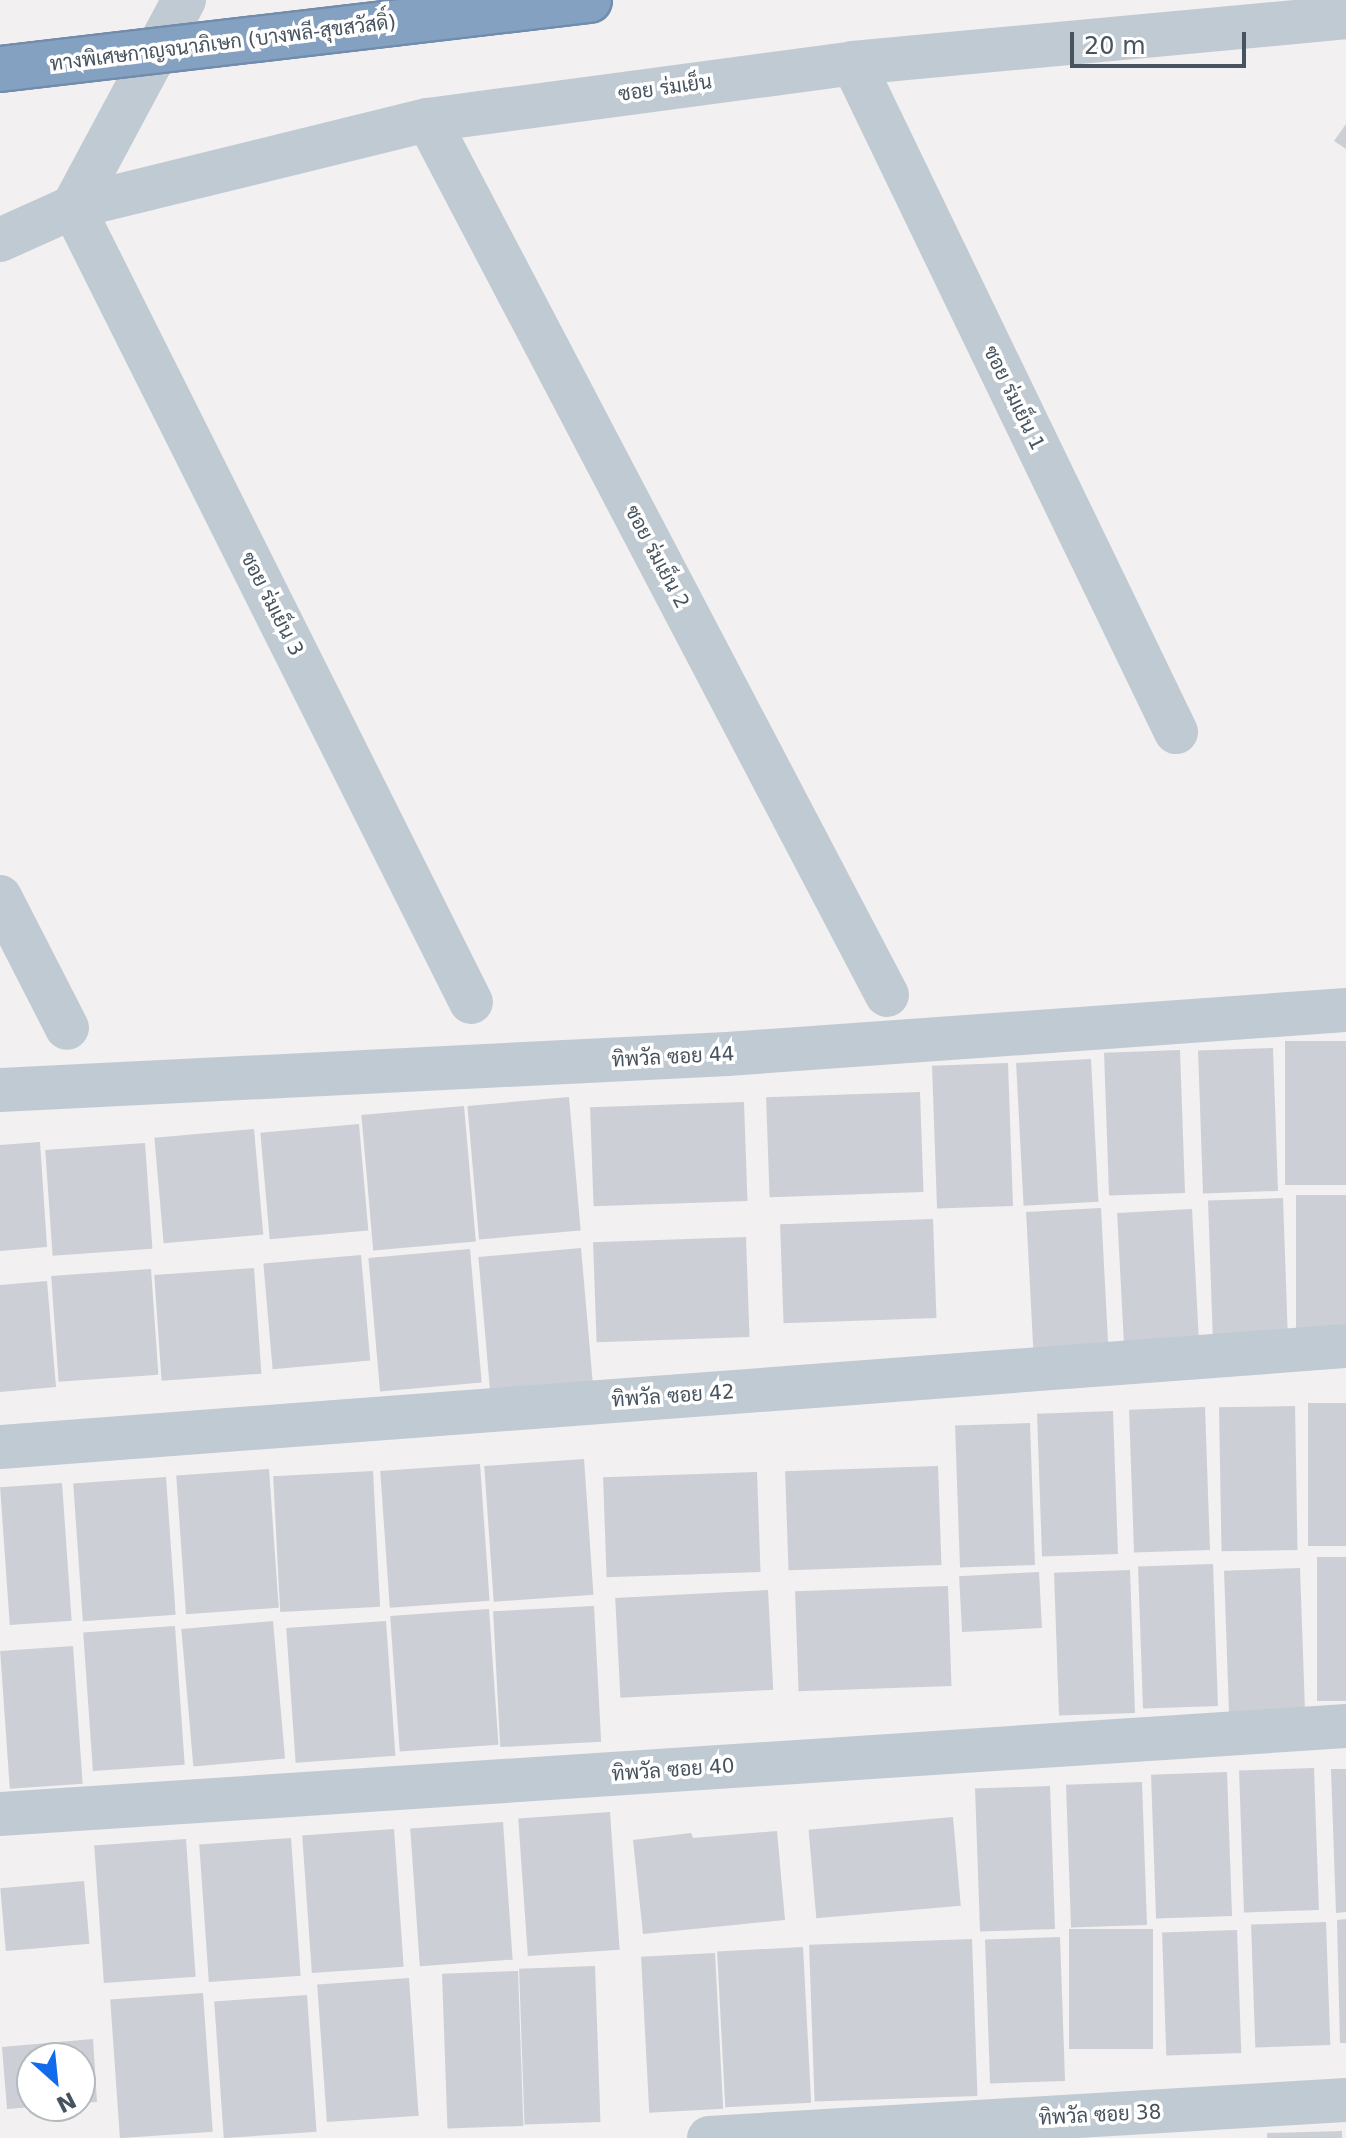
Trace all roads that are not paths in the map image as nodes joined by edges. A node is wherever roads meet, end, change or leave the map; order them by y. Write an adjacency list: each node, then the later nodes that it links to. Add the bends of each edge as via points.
1 (184, 0): 7 (street)
2 (589, 0): 5 (highway, ทางพิเศษกาญจนาภิเษก (บางพลี-สุขสวัสดิ์), bridge)
3 (1346, 17): 4 (street, ซอย ร่มเย็น)
4 (853, 63): 6 (street, ซอย ร่มเย็น); 9 (street, ซอย ร่มเย็น 1)
5 (0, 69)
6 (428, 120): 7 (street, ซอย ร่มเย็น); 11 (street, ซอย ร่มเย็น 2)
7 (73, 207): 8 (street, ซอย ร่มเย็น); 12 (street, ซอย ร่มเย็น 3)
8 (0, 240)
9 (1176, 732)
10 (0, 897): 14 (street)
11 (887, 995)
12 (471, 1002)
13 (1346, 1010): 15 (street, ทิพวัล ซอย 44, via 727,1054)
14 (67, 1028)
15 (0, 1090)
16 (1346, 1346): 17 (street, ทิพวัล ซอย 42)
17 (0, 1447)
18 (1346, 1726): 19 (street, ทิพวัล ซอย 40)
19 (0, 1814)
20 (1346, 2100): 21 (street, ทิพวัล ซอย 38)
21 (709, 2138)

